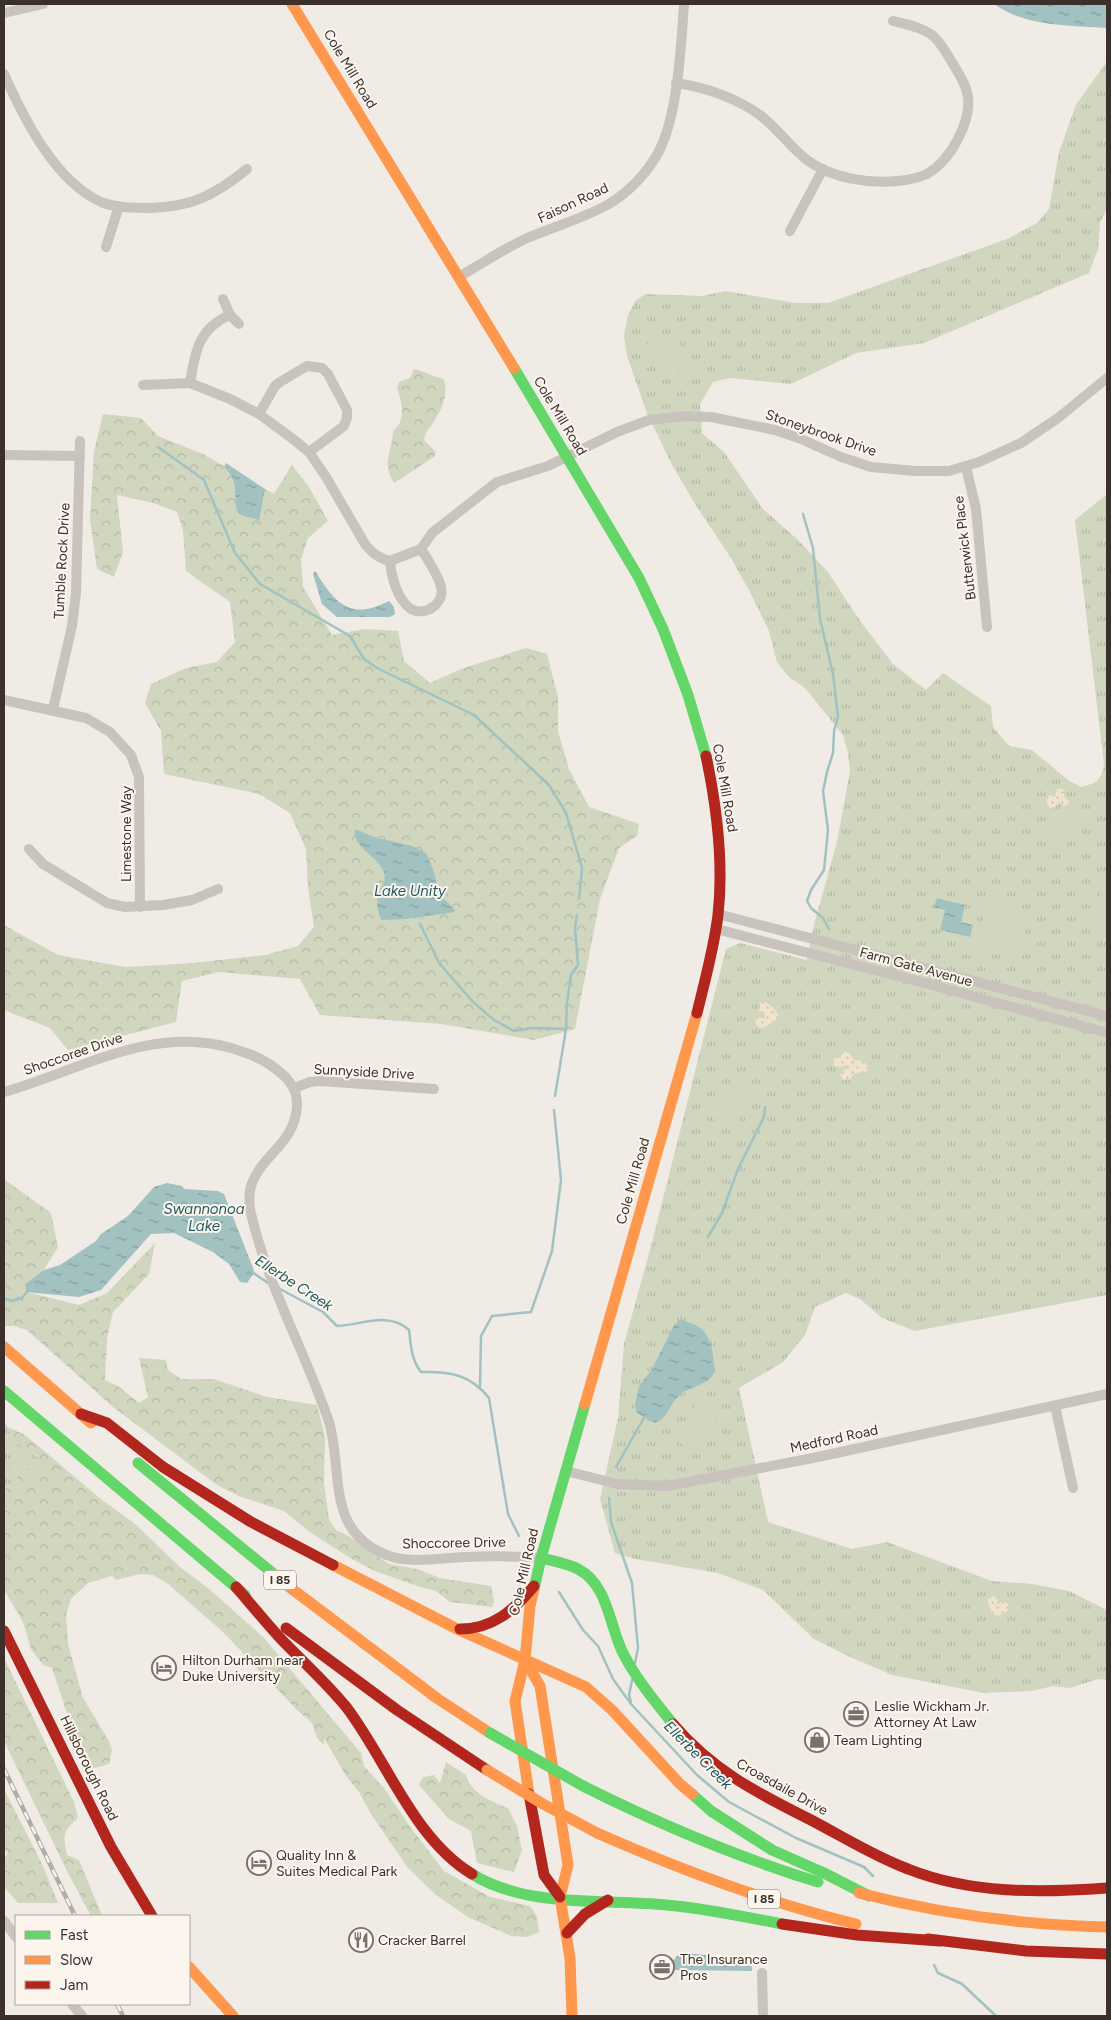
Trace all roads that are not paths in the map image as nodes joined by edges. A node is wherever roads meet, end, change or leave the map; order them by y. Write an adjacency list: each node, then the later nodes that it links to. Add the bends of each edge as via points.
1 (43, 4): 4 (street)
2 (292, 4): 13 (main road, Cole Mill Road)
3 (684, 4): 7 (street, Faison Road)
4 (4, 13)
5 (893, 21): 9 (street, via 926,32 940,44 966,88 968,104 963,129 943,160 920,177 871,181)
6 (4, 74): 10 (street, via 33,131 56,164 86,194 103,203)
7 (676, 83): 9 (street, via 712,92 749,108 779,131 808,161); 13 (street, Faison Road, via 660,151 650,167 622,195 594,212 509,247)
8 (247, 169): 10 (street, via 216,192 190,203 158,208)
9 (823, 169): 11 (street)
10 (119, 206): 12 (street)
11 (790, 231)
12 (106, 246)
13 (459, 277): 25 (main road, Cole Mill Road)
14 (223, 299): 15 (street)
15 (230, 315): 16 (street); 18 (street, via 208,328 201,338)
16 (239, 324)
17 (1107, 378): 26 (street, Stoneybrook Drive, via 1021,443)
18 (190, 383): 19 (street); 20 (street)
19 (143, 385)
20 (259, 414): 22 (street); 22 (street, via 280,382 307,366 322,368 347,410 347,418 344,426)
21 (80, 441): 24 (street, Tumble Rock Drive)
22 (310, 452): 28 (street, via 365,544 372,553)
23 (4, 455): 24 (street)
24 (80, 456): 31 (street, Tumble Rock Drive, via 76,592 72,626)
25 (567, 456): 26 (street, Stoneybrook Drive, via 637,423 671,417 711,416 775,430 871,467 932,472); 27 (street, Stoneybrook Drive, via 548,466 497,482 432,533); 35 (main road, Cole Mill Road, via 651,602 688,696 710,773 718,815)
26 (966, 467): 29 (street, Butterwick Place, via 976,509)
27 (421, 549): 28 (street); 28 (street, via 441,586 439,600 432,608 418,611 405,603 392,578)
28 (390, 561)
29 (987, 627)
30 (4, 700): 31 (street, Limestone Way)
31 (53, 709): 34 (street, Limestone Way, via 86,718 110,732 131,755 139,777)
32 (29, 849): 34 (street, via 43,864 106,903)
33 (218, 889): 34 (street, via 192,900)
34 (140, 906)
35 (718, 914): 36 (main road, Cole Mill Road); 37 (street, Farm Gate Avenue)
36 (716, 929): 38 (street, Farm Gate Avenue); 47 (main road, Cole Mill Road, via 697,1013)
37 (1107, 1016)
38 (1107, 1033)
39 (294, 1088): 40 (street, Sunnyside Drive, via 320,1081); 41 (street, Shoccoree Drive, via 279,1071 251,1054 212,1044 182,1041 113,1053); 49 (street, Shoccoree Drive, via 297,1108 290,1130 252,1183 250,1209 270,1274 329,1420 344,1513 362,1539 382,1553 398,1558)
40 (434, 1089)
41 (4, 1092)
42 (4, 1347): 46 (main road, I 85)
43 (4, 1392): 51 (main road, I 85)
44 (1107, 1394): 45 (street, Medford Road)
45 (1055, 1406): 47 (street, Medford Road, via 667,1486 617,1484); 48 (street)
46 (81, 1414): 52 (main road, via 107,1423 164,1466 251,1522); 56 (main road, I 85, bridge, via 308,1602 438,1699 490,1733 583,1786 703,1843 771,1868)
47 (566, 1472): 49 (main road, Cole Mill Road)
48 (1073, 1488)
49 (541, 1558): 50 (main road, Cole Mill Road); 55 (main road, Croasdaile Drive, via 572,1566 591,1578 601,1593 626,1660 645,1688 694,1746 745,1786 885,1859 935,1879 1014,1890)
50 (534, 1586): 52 (main road, via 520,1603 492,1624 476,1629); 54 (main road, Cole Mill Road)
51 (236, 1587): 57 (main road, via 347,1709 415,1814 452,1860 471,1875 498,1888); 64 (main road, I 85, bridge, via 289,1631 397,1710 487,1770 596,1832 759,1898 842,1921)
52 (457, 1628): 54 (main road)
53 (4, 1631): 59 (main road, Hillsborough Road, via 111,1847)
54 (525, 1660): 56 (main road, via 572,1680 598,1696 680,1784 727,1822 772,1850); 57 (main road, Cole Mill Road, via 540,1686 568,1865); 57 (main road, Cole Mill Road, via 514,1701 519,1742 544,1875)
55 (1107, 1888)
56 (869, 1896): 61 (main road, I 85, via 1010,1921)
57 (560, 1898): 58 (main road); 62 (main road, Cole Mill Road)
58 (608, 1900): 62 (main road, via 594,1906); 64 (main road, via 669,1905 829,1931)
59 (151, 1915)
60 (4, 1921): 63 (street)
61 (1107, 1927)
62 (567, 1933): 71 (main road, Cole Mill Road)
63 (15, 1936)
64 (940, 1941): 65 (main road, I 85, via 1026,1951)
65 (1107, 1954)
66 (190, 1967): 70 (main road)
67 (762, 1973): 72 (street)
68 (73, 2005): 69 (street)
69 (82, 2016)
70 (232, 2016)
71 (572, 2016)
72 (763, 2016)

